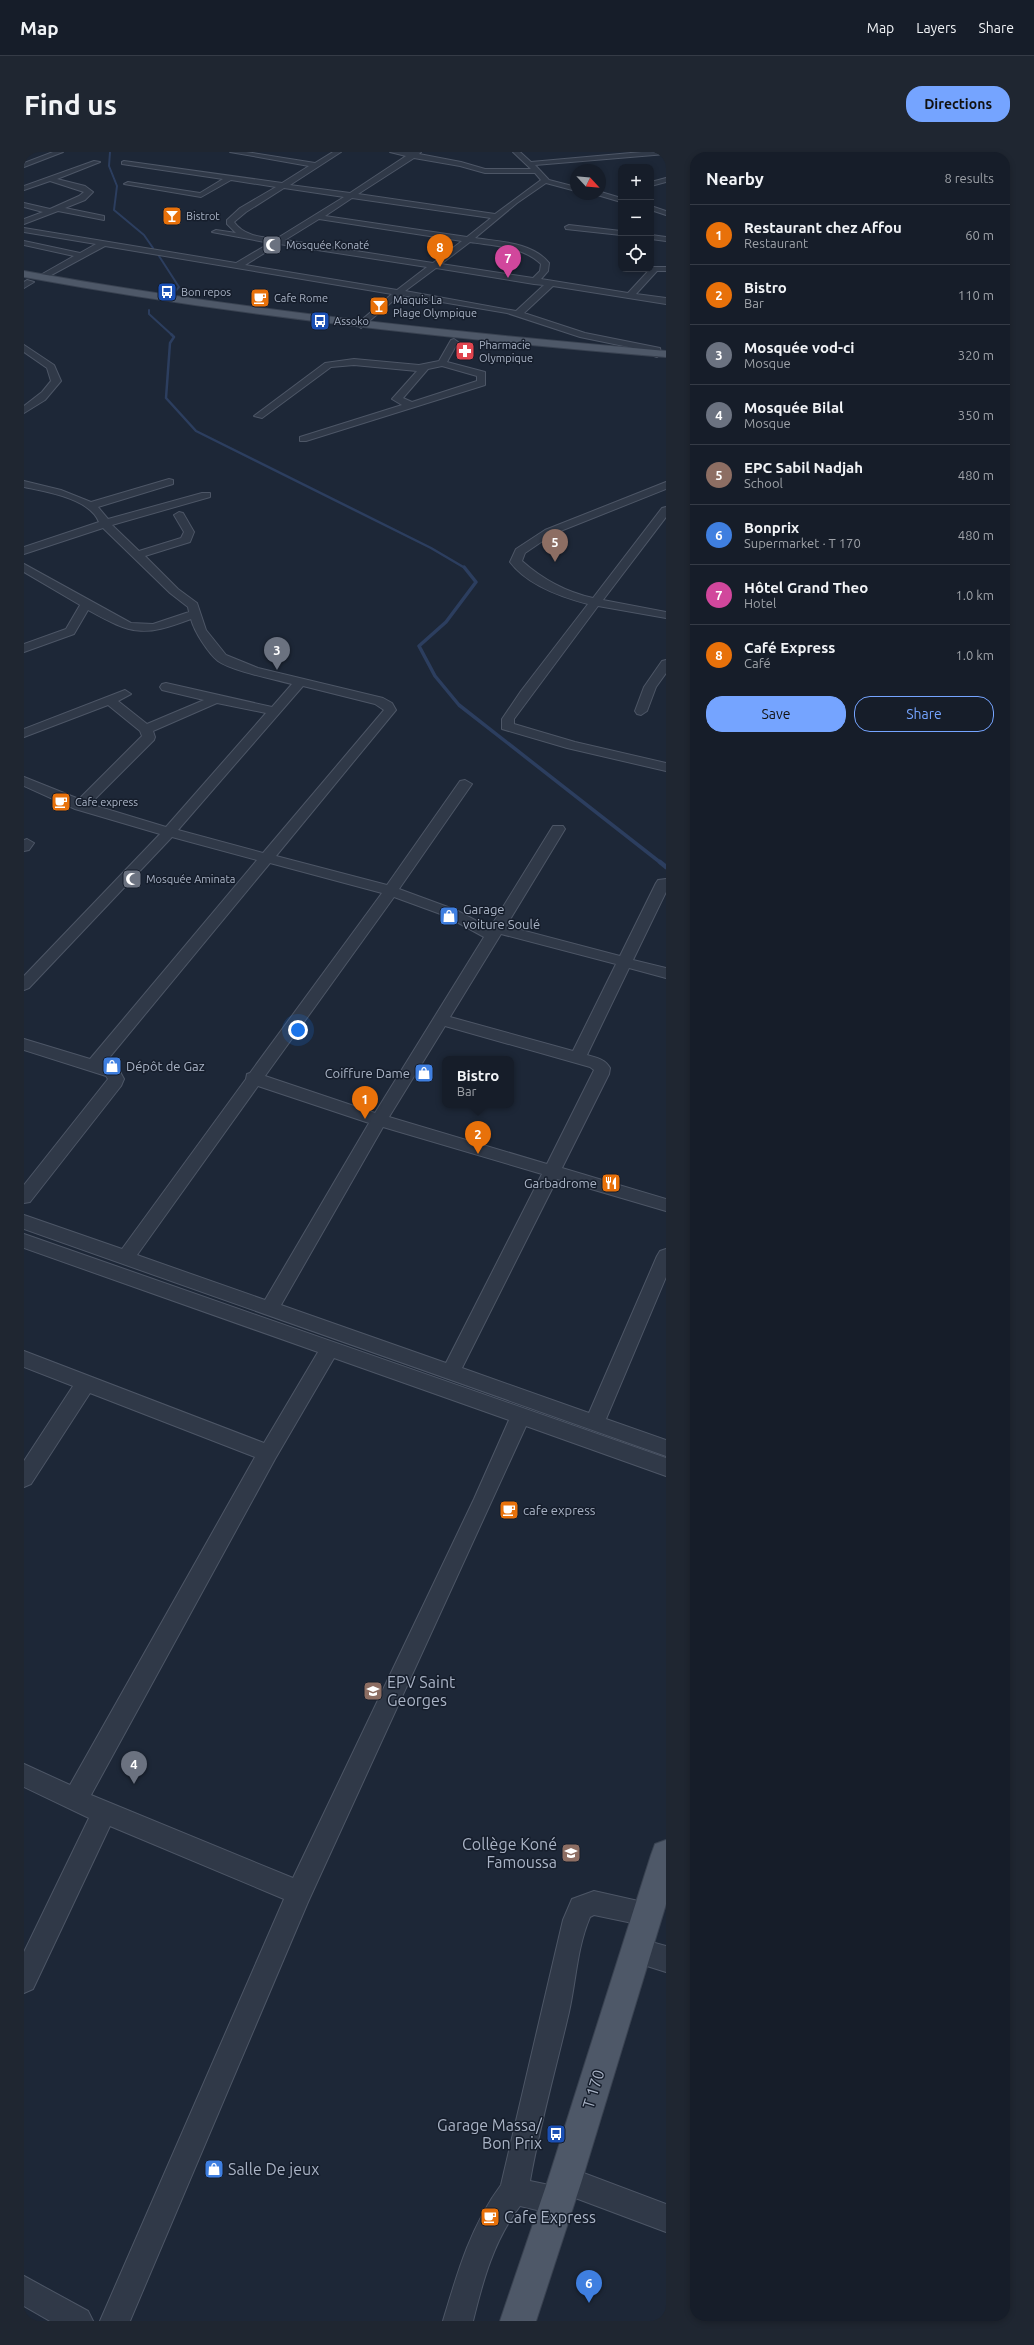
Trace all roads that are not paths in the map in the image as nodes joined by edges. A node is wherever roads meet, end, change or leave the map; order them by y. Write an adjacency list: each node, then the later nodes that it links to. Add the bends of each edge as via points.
1 (60, 152): 13 (street)
2 (233, 152): 14 (street)
3 (338, 152): 14 (street)
4 (393, 152): 7 (street)
5 (516, 152): 12 (street)
6 (666, 152): 12 (street)
7 (415, 153): 11 (street); 26 (street)
8 (457, 156): 11 (street)
9 (96, 162): 17 (street)
10 (124, 162): 16 (street)
11 (461, 164): 15 (street, via 485,171)
12 (528, 164): 15 (street)
13 (24, 165)
14 (314, 166): 22 (street)
15 (536, 171): 19 (street, via 545,178)
16 (232, 177): 21 (street, via 201,195); 22 (street)
17 (50, 179): 24 (street); 31 (street, via 89,192 82,198)
18 (666, 180): 20 (street)
19 (545, 181): 23 (street); 33 (street, via 520,195)
20 (654, 183)
21 (128, 184)
22 (285, 185): 26 (street); 41 (street, via 243,210 230,222 234,229)
23 (570, 187)
24 (24, 188)
25 (618, 193): 27 (street)
26 (351, 194): 33 (street); 35 (street)
27 (607, 196): 28 (street)
28 (618, 199)
29 (24, 205): 31 (street)
30 (654, 209): 32 (street)
31 (53, 210): 34 (street); 36 (street)
32 (666, 213)
33 (495, 216): 45 (street)
34 (101, 218)
35 (318, 218): 44 (street); 45 (street)
36 (24, 222)
37 (569, 226): 40 (street)
38 (24, 230): 47 (street)
39 (216, 232): 41 (street)
40 (618, 233)
41 (247, 236): 44 (street)
42 (654, 237): 43 (street)
43 (666, 239)
44 (279, 240): 49 (street); 50 (street)
45 (469, 240): 50 (street); 54 (street, via 533,252 545,263 544,271)
46 (24, 243): 48 (street)
47 (104, 243): 48 (street); 49 (street)
48 (81, 255): 52 (street)
49 (239, 265): 56 (street)
50 (434, 266): 54 (street); 56 (street)
51 (666, 268): 57 (street, via 656,269)
52 (40, 277): 53 (main road); 60 (main road, via 172,300)
53 (26, 281): 62 (main road, via 250,318)
54 (534, 282): 55 (street)
55 (550, 284): 57 (street); 59 (street)
56 (400, 292): 59 (street); 60 (street)
57 (630, 296): 58 (street)
58 (666, 301)
59 (519, 313): 61 (street)
60 (361, 325): 64 (main road)
61 (583, 335): 64 (street); 66 (street)
62 (454, 342): 68 (main road); 70 (street)
63 (663, 343): 66 (street)
64 (570, 346): 66 (main road)
65 (24, 348): 67 (street)
66 (660, 353)
67 (41, 360): 69 (street); 73 (street, via 51,367 56,381 40,400)
68 (666, 361)
69 (30, 362)
70 (442, 364): 71 (street); 72 (street, via 482,374 482,382)
71 (424, 368): 72 (street, via 397,398); 74 (street, via 354,362 328,365)
72 (413, 406): 75 (street)
73 (24, 410)
74 (259, 416)
75 (303, 439)
76 (169, 482): 82 (street)
77 (24, 484): 82 (street, via 54,490)
78 (666, 485): 81 (street)
79 (206, 495): 85 (street)
80 (666, 496): 81 (street)
81 (623, 502): 89 (street, via 550,532 520,551 516,562 527,575 556,589)
82 (90, 506): 85 (street, via 103,516)
83 (666, 510): 89 (street)
84 (179, 515): 87 (street, via 189,532 186,540)
85 (105, 524): 86 (street); 87 (street)
86 (24, 551)
87 (138, 555): 91 (street, via 193,605)
88 (24, 567): 90 (street)
89 (595, 602): 92 (street); 104 (street, via 527,691 508,719 508,726 572,745)
90 (86, 604): 91 (street, via 131,627 143,629 154,628); 93 (street, via 70,631)
91 (195, 614): 95 (street, via 200,630 222,658 254,671)
92 (666, 615)
93 (24, 648)
94 (666, 664): 101 (street, via 650,687)
95 (300, 682): 100 (street); 110 (street, via 380,701 390,710)
96 (166, 687): 98 (street)
97 (125, 694): 99 (street)
98 (216, 699): 100 (street); 102 (street)
99 (109, 700): 102 (street); 103 (street)
100 (275, 711): 109 (street)
101 (641, 711)
102 (146, 729): 107 (street, via 149,737)
103 (24, 733)
104 (666, 767)
105 (24, 781): 107 (street)
106 (465, 784): 112 (street)
107 (80, 806): 109 (street)
108 (558, 829): 113 (street)
109 (169, 832): 110 (street); 116 (street)
110 (267, 858): 112 (street); 120 (street)
111 (663, 882): 114 (street)
112 (392, 891): 113 (street); 121 (street)
113 (495, 932): 114 (street); 117 (street)
114 (625, 962): 115 (street); 119 (street)
115 (666, 973)
116 (24, 985)
117 (442, 1020): 119 (street); 122 (street)
118 (24, 1044): 120 (street)
119 (578, 1058): 123 (street, via 596,1063 602,1068 601,1074)
120 (94, 1065): 124 (street, via 112,1072 116,1079 113,1086)
121 (253, 1078): 122 (street); 129 (street)
122 (379, 1120): 123 (street); 130 (street)
123 (551, 1172): 125 (street); 133 (street)
124 (24, 1196)
125 (666, 1205)
126 (24, 1222): 129 (street)
127 (24, 1241): 131 (street)
128 (666, 1256): 136 (street)
129 (126, 1257): 130 (street)
130 (270, 1308): 133 (street)
131 (330, 1350): 135 (street); 138 (street)
132 (24, 1359): 134 (street)
133 (450, 1373): 136 (street)
134 (86, 1383): 138 (street); 140 (street)
135 (521, 1415): 139 (street); 145 (street)
136 (594, 1423): 137 (street)
137 (666, 1448)
138 (268, 1453): 142 (street)
139 (666, 1467)
140 (24, 1478)
141 (24, 1775): 142 (street)
142 (75, 1800): 143 (street)
143 (104, 1812): 145 (street); 148 (street)
144 (666, 1855): 146 (main road, T 170)
145 (299, 1893): 154 (street)
146 (647, 1914): 147 (main road, T 170); 149 (street, via 594,1903 581,1908 572,1925 562,1981 520,2155)
147 (651, 1955): 150 (main road, T 170)
148 (24, 1980)
149 (514, 2191): 150 (street); 155 (street, via 501,2206 489,2232 468,2282)
150 (561, 2191): 151 (street); 156 (main road, T 170)
151 (666, 2218)
152 (24, 2290): 153 (street)
153 (78, 2321)
154 (114, 2321)
155 (458, 2321)
156 (518, 2321)

